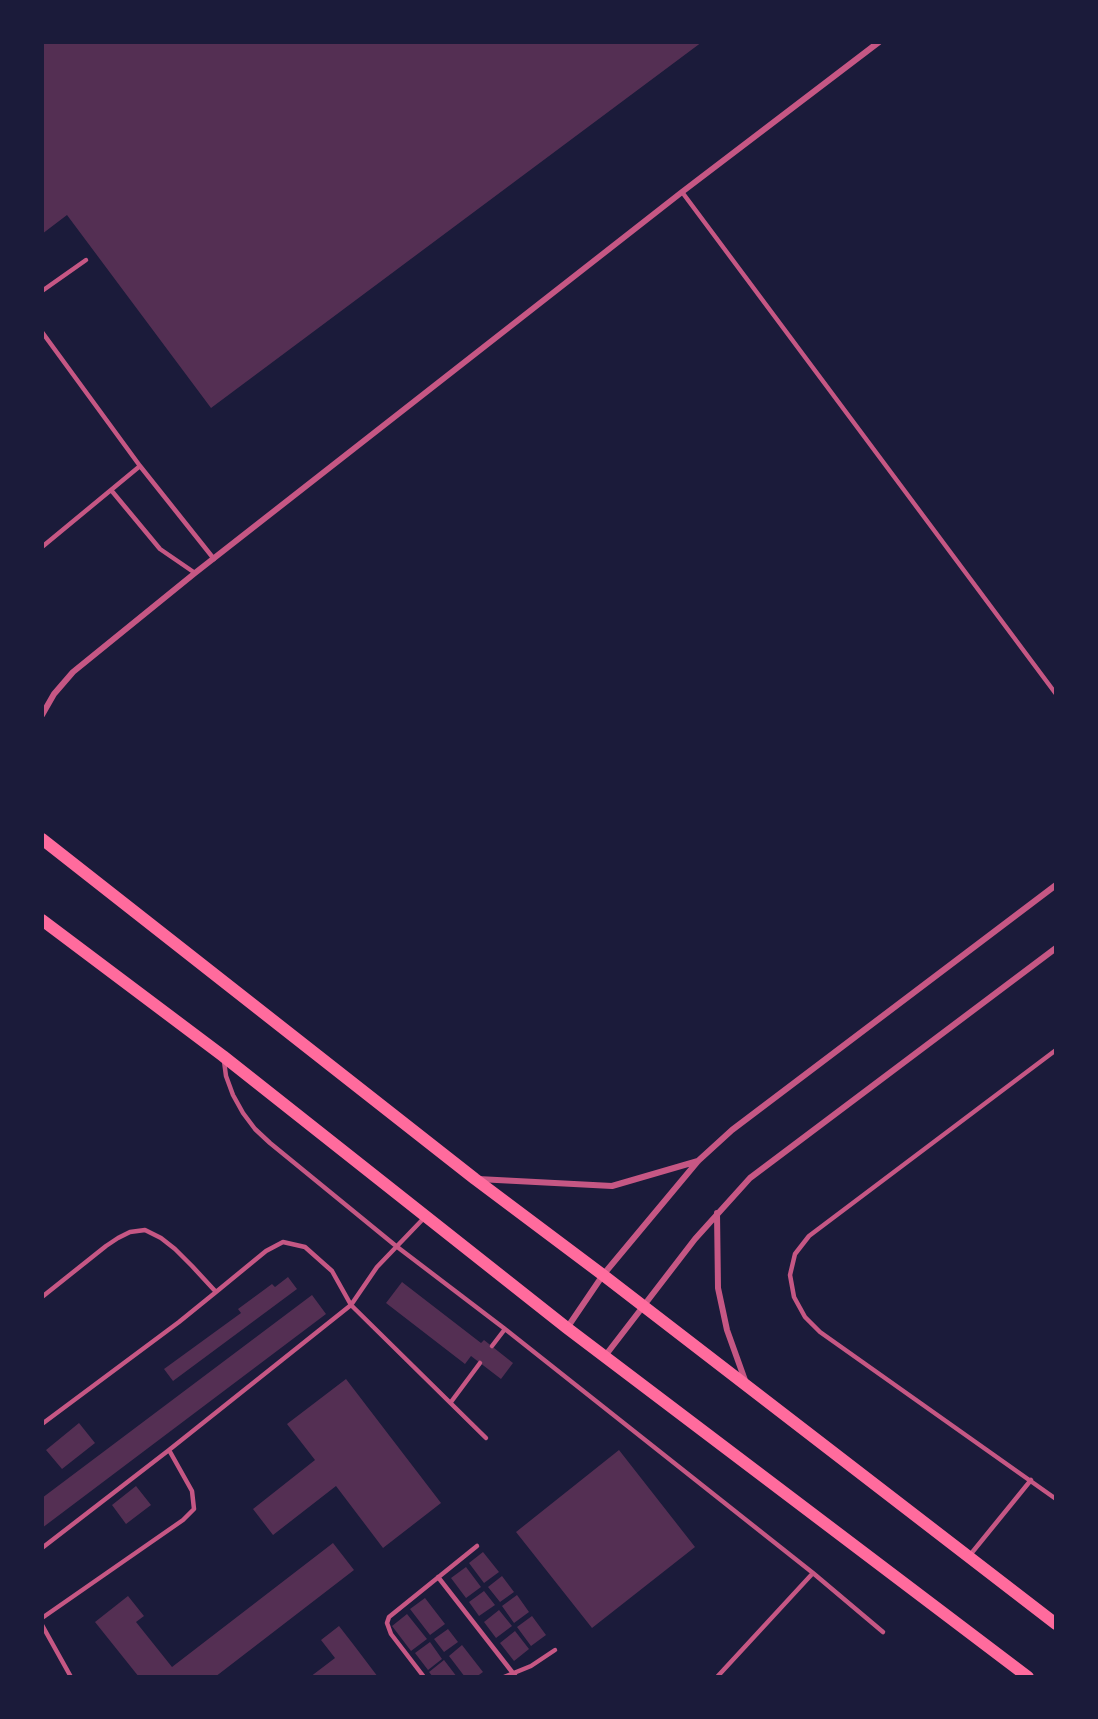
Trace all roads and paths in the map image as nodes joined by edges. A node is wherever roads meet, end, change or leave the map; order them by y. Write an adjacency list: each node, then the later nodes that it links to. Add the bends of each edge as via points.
1 (879, 42): 2 (street)
2 (682, 192): 9 (street); 11 (lane)
3 (86, 260): 4 (lane)
4 (42, 291)
5 (42, 332): 6 (lane)
6 (140, 466): 7 (lane); 9 (lane)
7 (111, 490): 8 (lane); 10 (lane, via 160,549)
8 (42, 547)
9 (214, 559): 10 (street)
10 (195, 573): 12 (street, via 73,672)
11 (1056, 694)
12 (42, 715)
13 (42, 839): 20 (main road)
14 (1056, 885): 19 (street, via 732,1130)
15 (42, 920): 18 (main road)
16 (1056, 948): 21 (street, via 750,1178)
17 (1056, 1050): 39 (lane, via 809,1236 795,1254 790,1275 794,1297 805,1317 820,1332)
18 (223, 1056): 22 (main road); 23 (lane, via 233,1095 255,1129)
19 (698, 1161): 20 (street, via 612,1186); 24 (street)
20 (475, 1179): 24 (main road)
21 (717, 1213): 28 (street); 34 (street, via 718,1288 727,1330)
22 (426, 1216): 23 (lane); 29 (main road)
23 (396, 1246): 27 (lane); 30 (lane)
24 (603, 1275): 28 (main road); 29 (street)
25 (216, 1292): 26 (lane, via 175,1249 145,1230 117,1238); 27 (lane, via 283,1242 305,1247 332,1271); 36 (lane)
26 (42, 1297)
27 (351, 1305): 35 (lane); 38 (lane)
28 (644, 1306): 32 (street); 34 (main road)
29 (567, 1328): 32 (main road)
30 (505, 1329): 31 (lane); 44 (lane)
31 (492, 1346)
32 (604, 1356): 56 (main road)
33 (480, 1363): 35 (lane)
34 (747, 1386): 43 (main road)
35 (451, 1402): 37 (lane)
36 (42, 1424)
37 (486, 1438)
38 (169, 1450): 42 (lane); 46 (lane, via 192,1491 194,1509)
39 (1031, 1480): 40 (lane); 43 (lane)
40 (1056, 1499)
41 (477, 1546): 45 (lane)
42 (42, 1548)
43 (969, 1557): 48 (main road)
44 (813, 1573): 49 (lane); 55 (lane)
45 (438, 1577): 51 (lane); 53 (lane, via 394,1612 387,1623)
46 (42, 1618)
47 (42, 1624): 52 (lane)
48 (1056, 1624)
49 (883, 1632)
50 (555, 1650): 51 (lane)
51 (514, 1675): 54 (lane)
52 (71, 1677)
53 (424, 1677)
54 (504, 1677)
55 (717, 1677)
56 (1029, 1677)

